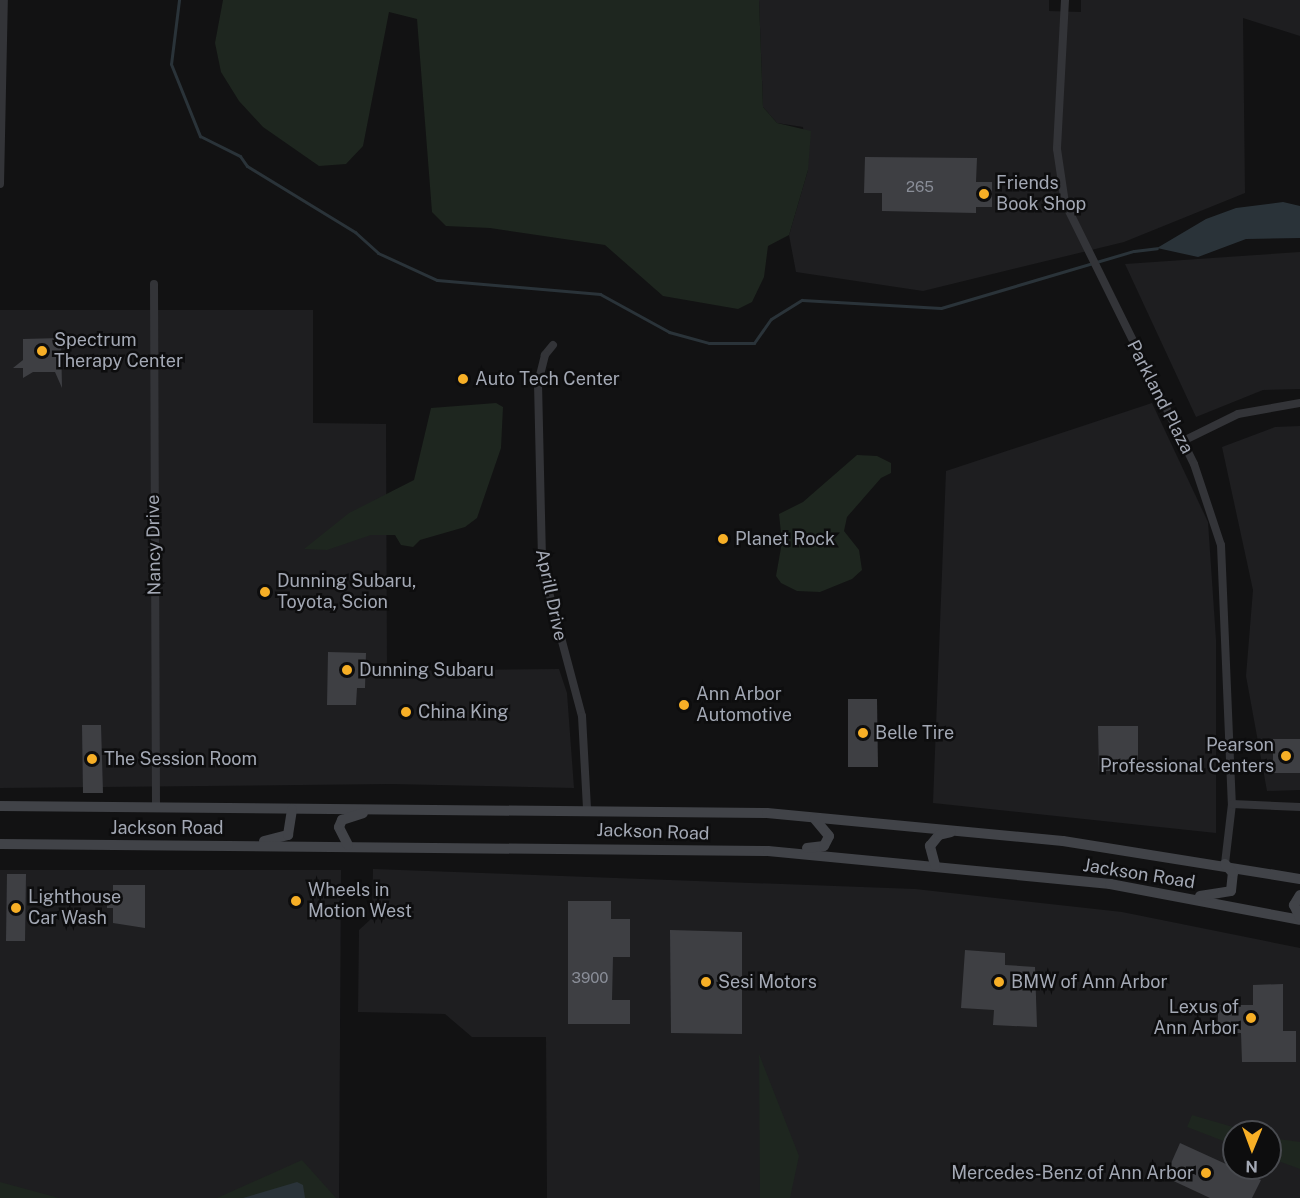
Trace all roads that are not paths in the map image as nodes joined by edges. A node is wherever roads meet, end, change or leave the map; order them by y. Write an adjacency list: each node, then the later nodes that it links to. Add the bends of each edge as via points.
1 (4, 0): 3 (street)
2 (1065, 0): 7 (street, Parkland Plaza, via 1058,163 1069,214)
3 (0, 184)
4 (154, 284): 11 (street, Nancy Drive)
5 (553, 345): 15 (street, Aprill Drive, via 545,355 538,383 542,567 582,716)
6 (1300, 403): 7 (street, via 1238,414)
7 (1183, 441): 8 (street, Parkland Plaza, via 1211,504 1223,558)
8 (1232, 804): 12 (street); 23 (street, Parkland Plaza)
9 (0, 806): 10 (main road, Jackson Road)
10 (21, 806): 11 (main road, Jackson Road); 16 (main road)
11 (156, 807): 13 (main road, Jackson Road)
12 (1300, 807)
13 (292, 809): 14 (main road, Jackson Road); 20 (main road, via 288,835)
14 (384, 809): 15 (main road, Jackson Road); 21 (main road, via 342,820 339,834)
15 (587, 809): 17 (main road, Jackson Road)
16 (0, 811)
17 (812, 816): 18 (main road, Jackson Road); 22 (main road, via 829,831 824,846)
18 (961, 830): 23 (main road, Jackson Road); 24 (main road, via 933,840 929,855)
19 (0, 844): 20 (main road, Jackson Road)
20 (249, 845): 21 (main road, Jackson Road)
21 (348, 845): 22 (main road, Jackson Road)
22 (768, 850): 24 (main road, Jackson Road)
23 (1225, 864): 25 (main road, Jackson Road); 27 (main road, via 1233,873 1231,891)
24 (936, 865): 27 (main road, Jackson Road, via 1110,884)
25 (1300, 879)
26 (1300, 895): 28 (main road, via 1294,905)
27 (1182, 897): 28 (main road, Jackson Road)
28 (1300, 919)

